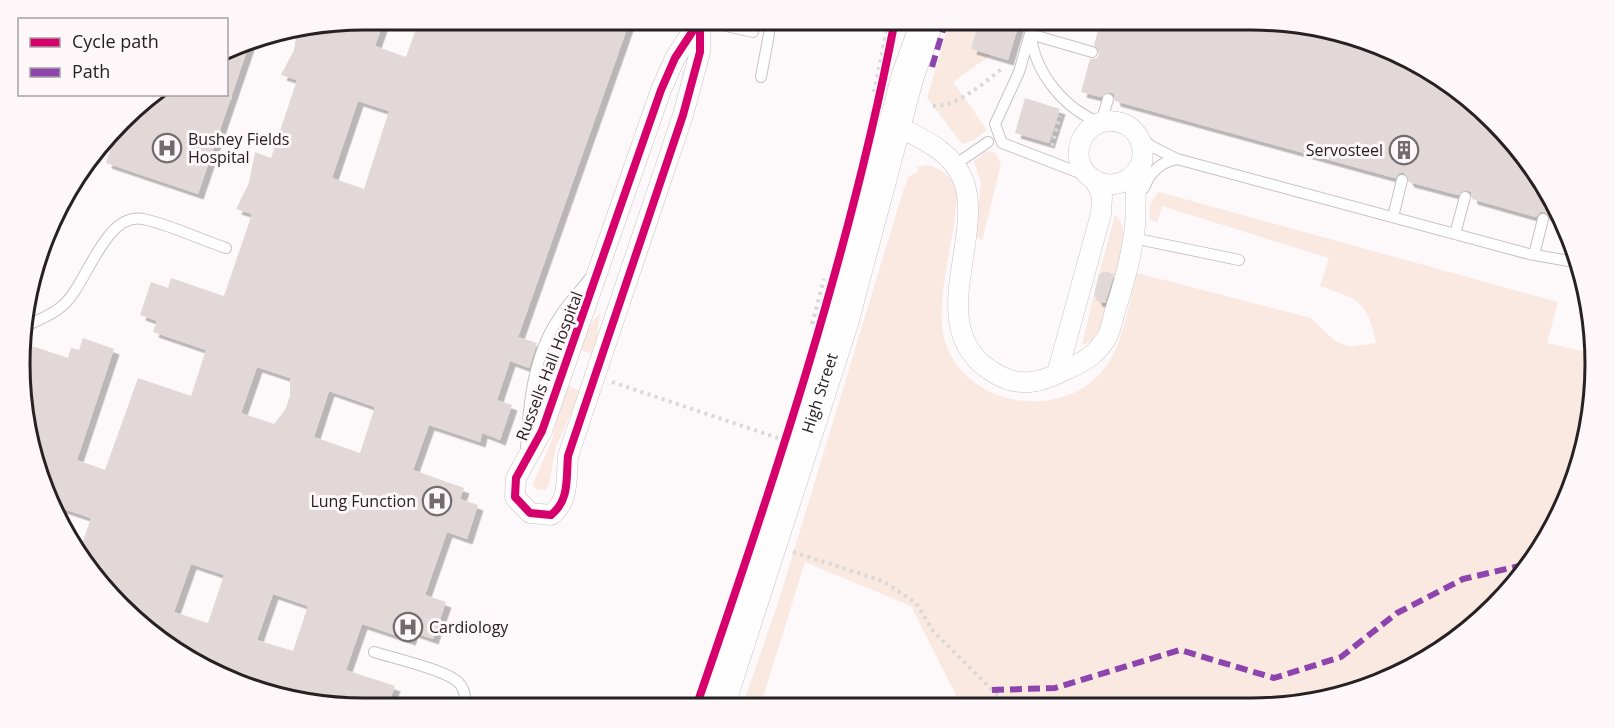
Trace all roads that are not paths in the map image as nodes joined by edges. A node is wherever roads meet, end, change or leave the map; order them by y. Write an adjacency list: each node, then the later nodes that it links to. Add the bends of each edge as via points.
1 (693, 30): 2 (street, Russells Hall Hospital, via 661,90 542,431 516,478 515,497 530,513 551,515 564,499 568,456 683,115 700,52)
2 (700, 30)
3 (744, 30): 7 (lane)
4 (912, 30): 11 (main road, High Street)
5 (924, 30): 11 (main road, High Street)
6 (1031, 30): 9 (lane)
7 (753, 32)
8 (769, 34): 12 (lane)
9 (1030, 34): 10 (lane); 14 (lane, via 1033,54 1051,86 1087,117); 15 (lane, via 1019,72)
10 (1092, 52)
11 (908, 75): 16 (main road, High Street)
12 (761, 77)
13 (1108, 99): 14 (lane)
14 (1101, 123): 17 (street, via 1116,121); 23 (street, via 1088,130 1079,149 1079,159)
15 (996, 124): 18 (lane); 19 (lane)
16 (895, 125): 22 (street, via 934,145); 39 (main road, High Street, via 842,323)
17 (1135, 131): 20 (lane, via 1150,146); 21 (street, via 1143,151)
18 (988, 142): 19 (lane); 22 (lane)
19 (1002, 143): 23 (lane)
20 (1177, 159): 26 (lane, via 1165,161 1148,178); 27 (lane)
21 (1142, 162): 23 (street, via 1137,172 1119,184 1109,185); 26 (street)
22 (956, 164): 36 (street, via 967,202 958,294 965,340 988,370 1006,380 1042,381)
23 (1092, 178): 36 (street, via 1102,196 1101,214)
24 (1402, 180): 27 (lane)
25 (1465, 197): 29 (lane)
26 (1135, 214): 30 (street)
27 (1392, 217): 29 (lane)
28 (1543, 219): 32 (lane)
29 (1455, 234): 32 (lane)
30 (1133, 238): 33 (lane); 36 (street, via 1108,335 1091,358)
31 (226, 248): 35 (lane, via 140,219 118,225 105,238 82,282 63,306)
32 (1534, 255): 34 (lane)
33 (1239, 260)
34 (1568, 261)
35 (33, 322)
36 (1057, 374)
37 (374, 652): 38 (lane, via 448,676 459,683)
38 (466, 698)
39 (721, 698)

